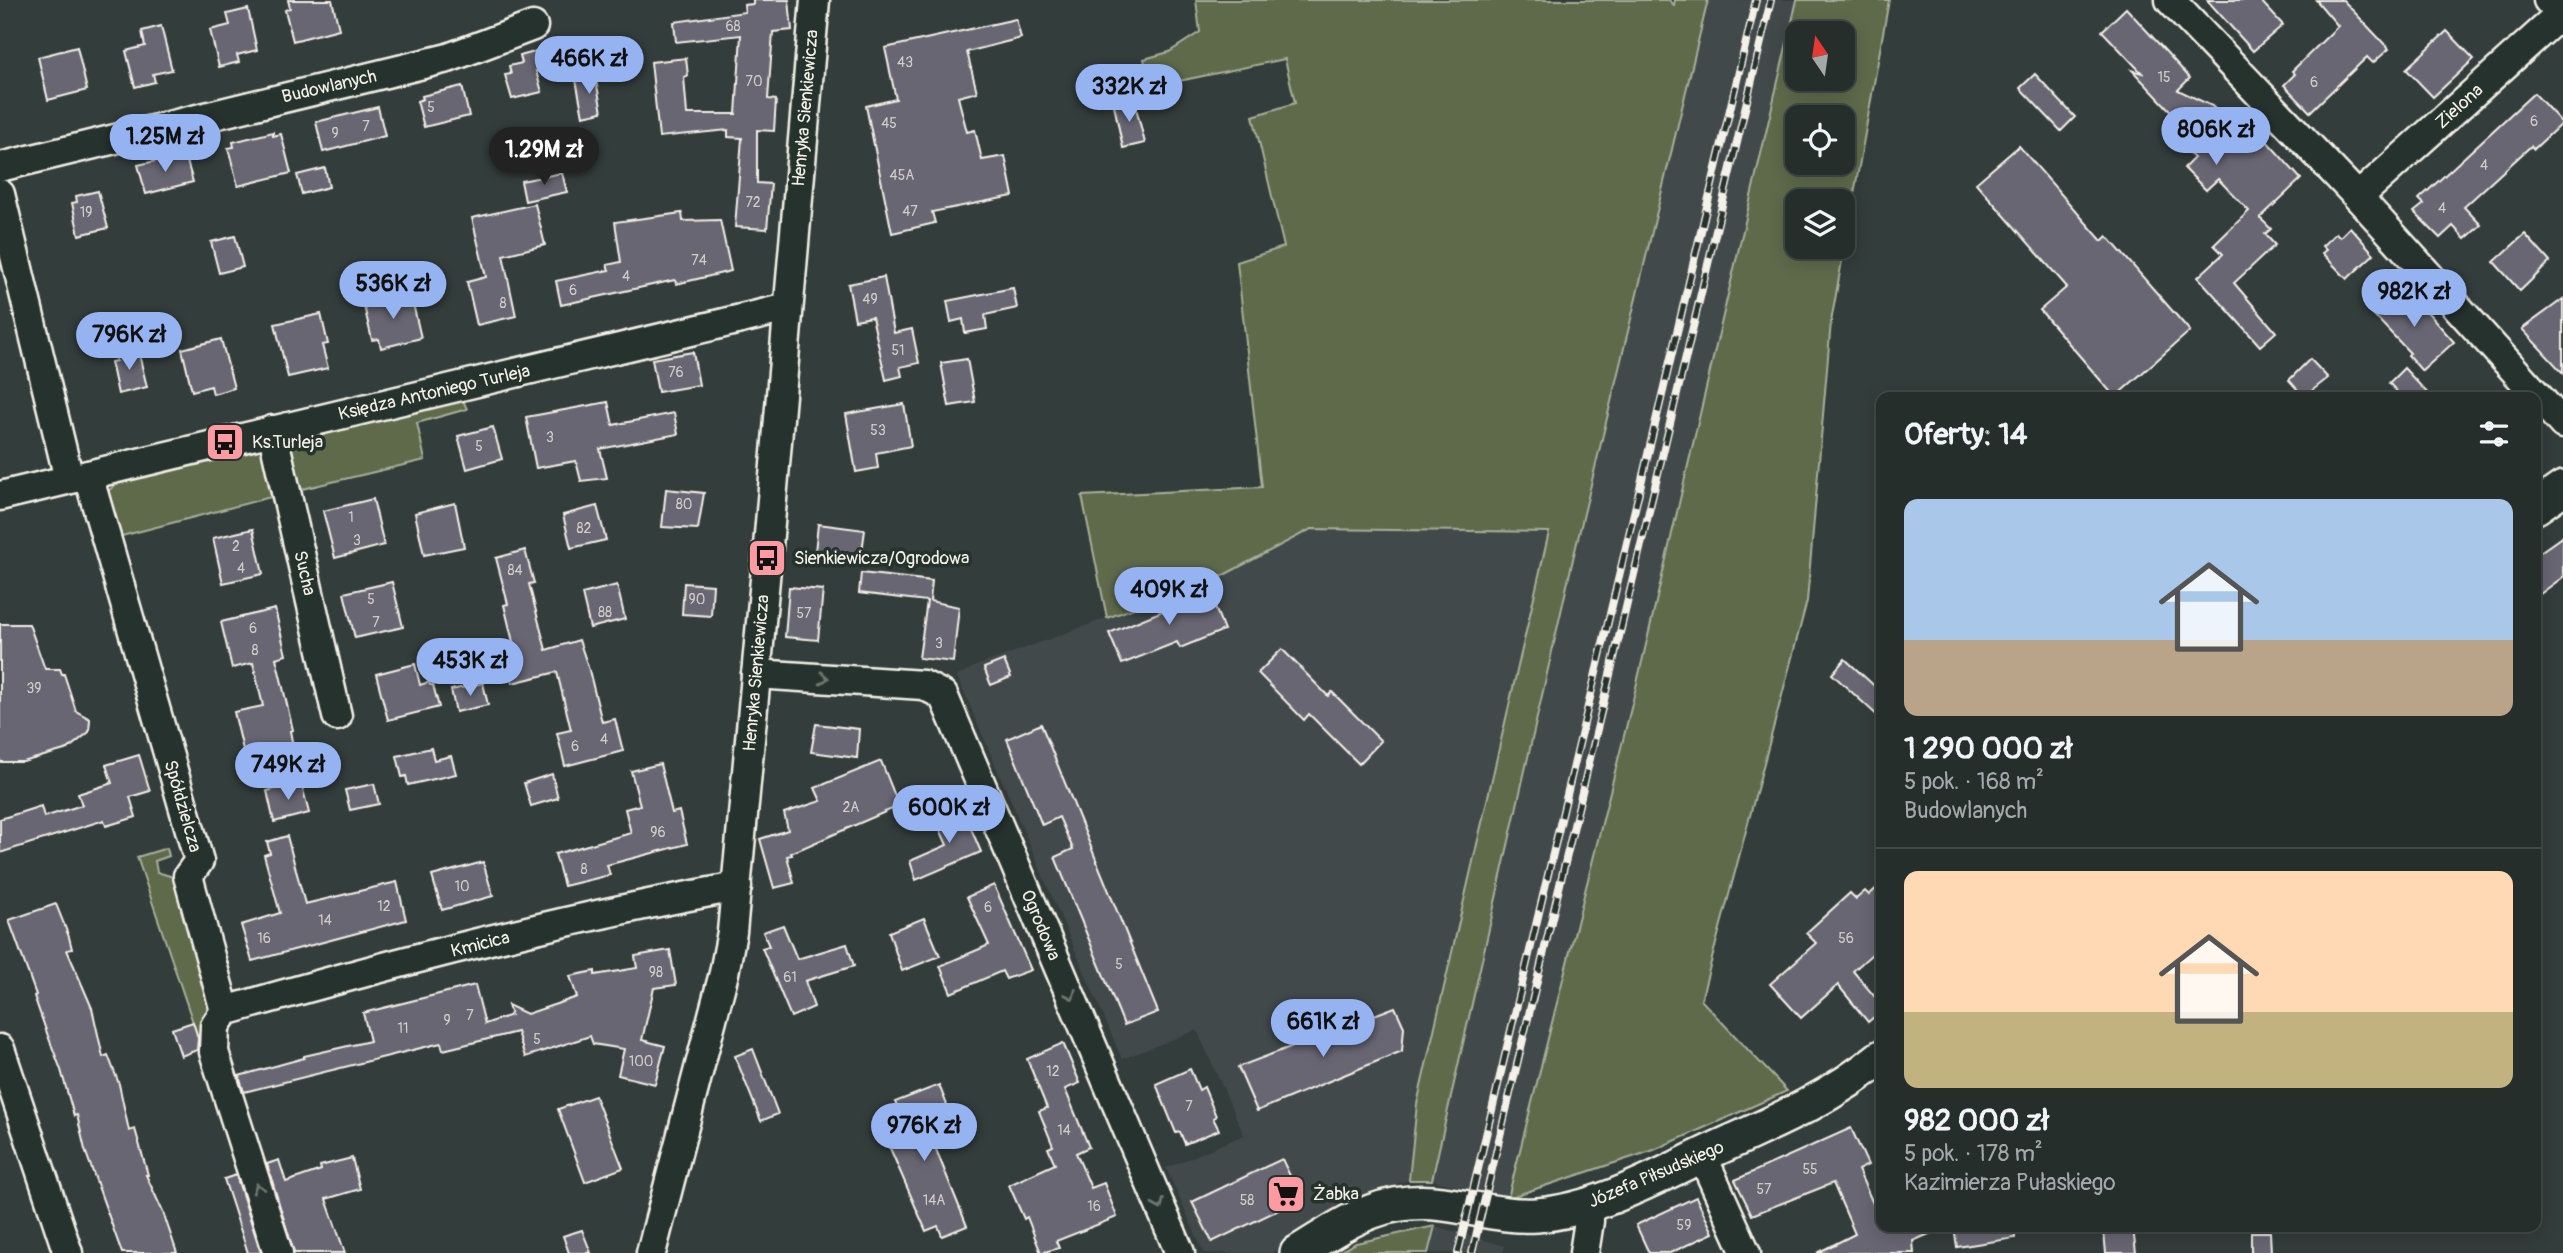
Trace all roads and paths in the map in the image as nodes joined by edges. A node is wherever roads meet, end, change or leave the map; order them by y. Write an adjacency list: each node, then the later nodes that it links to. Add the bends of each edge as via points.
1 (815, 0): 8 (street, Henryka Sienkiewicza)
2 (2170, 0): 7 (street)
3 (2557, 8): 7 (street, Zielona)
4 (533, 26): 5 (street, Budowlanych, via 448,58)
5 (0, 167)
6 (0, 194): 13 (street)
7 (2358, 197): 9 (street)
8 (787, 308): 12 (street, Księdza Antoniego Turleja); 17 (street, Henryka Sienkiewicza)
9 (2534, 392)
10 (2541, 400): 11 (street)
11 (2563, 424)
12 (272, 430): 13 (street, Księdza Antoniego Turleja); 18 (street, Sucha)
13 (79, 477): 15 (street, Księdza Antoniego Turleja); 20 (street, Spółdzielcza, via 199,861 187,876)
14 (2563, 488): 16 (street)
15 (0, 496)
16 (2541, 503)
17 (756, 674): 19 (street, Henryka Sienkiewicza); 28 (street, Ogrodowa, one-way to 28, via 923,685 943,695)
18 (337, 716)
19 (737, 887): 20 (street, Kmicica, via 641,905); 27 (street, Henryka Sienkiewicza, via 723,974)
20 (225, 1011): 26 (street, one-way to 20, via 214,1052 215,1026)
21 (0, 1049): 25 (street)
22 (1876, 1061): 23 (street, Józefa Piłsudskiego, via 1818,1101)
23 (1702, 1155): 24 (street, Józefa Piłsudskiego); 31 (street)
24 (1587, 1205): 29 (street, Józefa Piłsudskiego, via 1517,1215 1428,1203 1390,1204); 30 (street)
25 (68, 1253)
26 (278, 1253)
27 (651, 1253)
28 (1180, 1253)
29 (1297, 1253)
30 (1584, 1253)
31 (1746, 1253)

